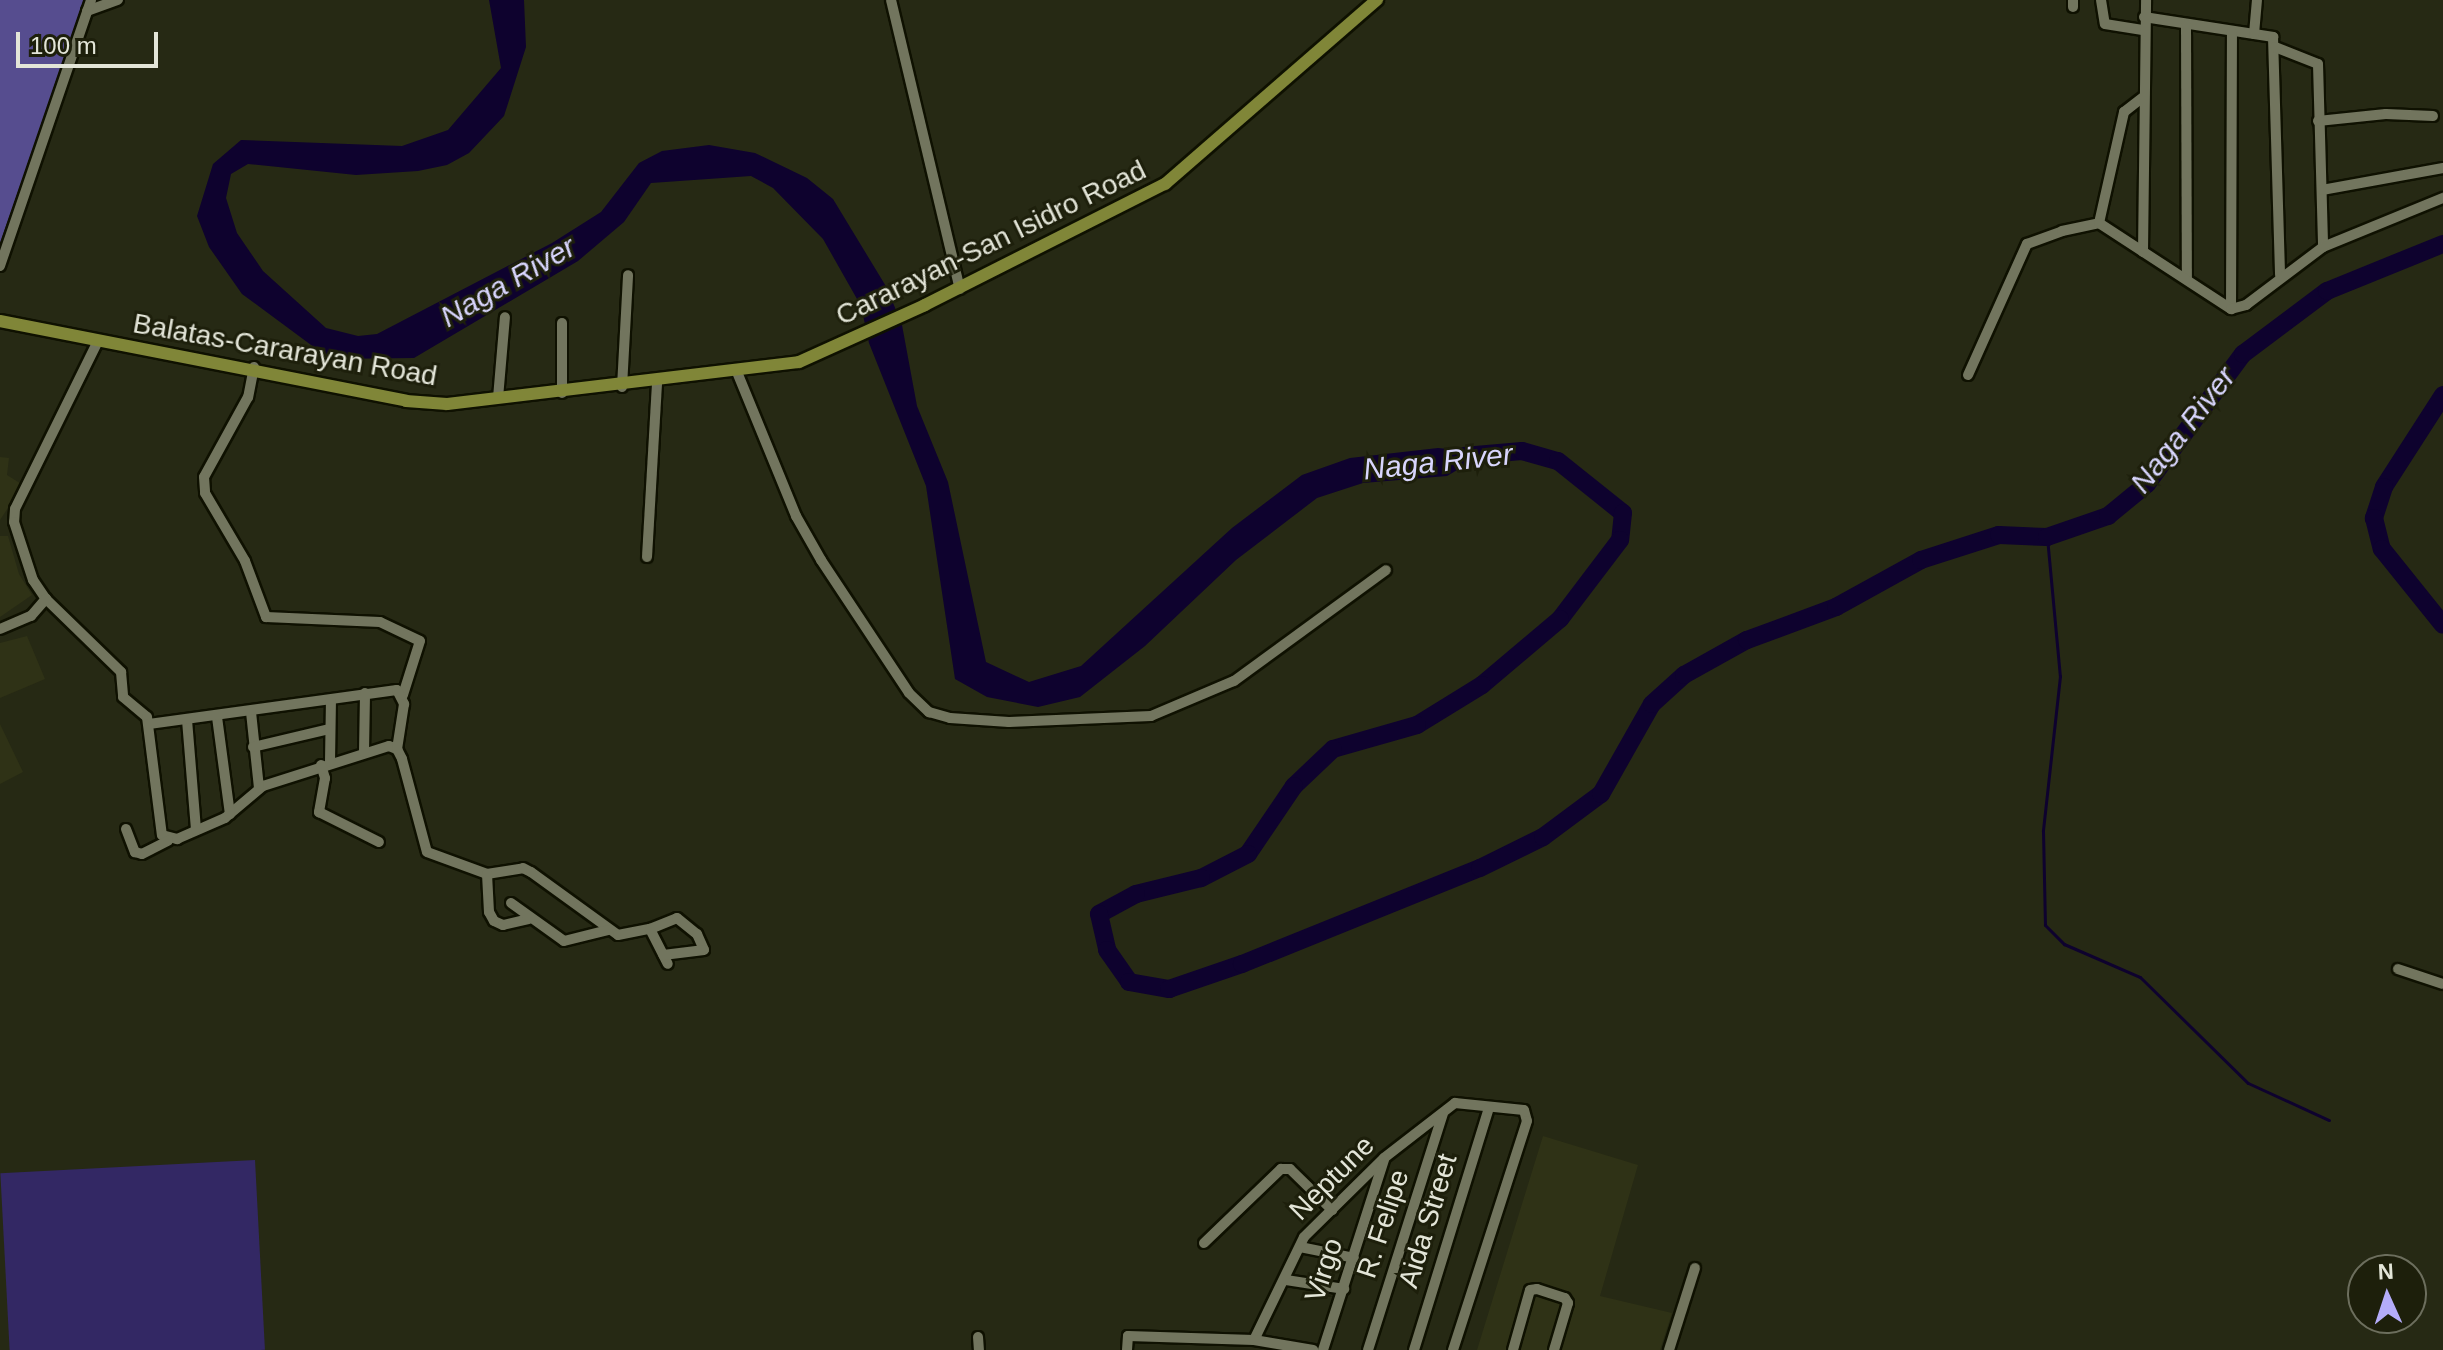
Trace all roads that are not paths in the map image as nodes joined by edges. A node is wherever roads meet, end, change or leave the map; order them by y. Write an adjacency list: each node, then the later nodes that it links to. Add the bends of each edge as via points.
1 (118, 0): 7 (street)
2 (891, 0): 27 (street)
3 (1377, 0): 27 (main road, Cararayan-San Isidro Road, via 1165,184)
4 (2101, 0): 10 (street, via 2105,24)
5 (2146, 0): 8 (street)
6 (2257, 0): 12 (street)
7 (89, 6): 23 (street)
8 (2144, 17): 9 (street); 10 (street)
9 (2186, 25): 11 (street); 26 (street)
10 (2143, 30): 14 (street)
11 (2232, 32): 12 (street); 28 (street)
12 (2254, 34): 13 (street, via 2273,37)
13 (2275, 47): 16 (street, via 2318,64); 25 (street)
14 (2142, 98): 20 (street, via 2124,112); 22 (street)
15 (2433, 116): 16 (street, via 2386,114)
16 (2318, 121): 18 (street)
17 (2443, 168): 18 (street)
18 (2322, 190): 21 (street)
19 (2443, 198): 21 (street)
20 (2099, 223): 22 (street); 35 (street, via 2027,244)
21 (2323, 247): 25 (street)
22 (2143, 252): 26 (street)
23 (0, 266)
24 (628, 275): 37 (street)
25 (2280, 275): 28 (street, via 2246,305)
26 (2187, 279): 28 (street)
27 (960, 289): 34 (main road, Cararayan-San Isidro Road, via 799,362)
28 (2231, 309)
29 (505, 317): 39 (street)
30 (0, 321): 32 (main road, Balatas-Cararayan Road)
31 (562, 323): 38 (street)
32 (98, 341): 33 (main road, Balatas-Cararayan Road); 42 (street, via 14,515 33,580)
33 (254, 367): 39 (main road, Balatas-Cararayan Road, via 406,401 447,404); 45 (street, via 248,397 204,477 205,493 245,561 266,617 380,622 420,641)
34 (737, 372): 36 (main road, Cararayan-San Isidro Road); 41 (street, via 796,516 909,693 929,712 950,718 1151,716 1234,681)
35 (1968, 375)
36 (657, 382): 37 (main road, Cararayan-San Isidro Road); 40 (street)
37 (622, 387): 38 (main road, Cararayan-San Isidro Road)
38 (562, 393): 39 (main road, Balatas-Cararayan Road)
39 (498, 398)
40 (647, 557)
41 (1386, 570)
42 (46, 599): 43 (street, via 31,616); 50 (street, via 121,672 123,697)
43 (0, 629)
44 (365, 693): 45 (street, via 397,690); 46 (street); 54 (street)
45 (403, 695): 53 (street)
46 (331, 700): 47 (street); 51 (street)
47 (251, 712): 48 (street); 52 (street)
48 (217, 717): 49 (street); 57 (street)
49 (187, 720): 50 (street); 59 (street)
50 (149, 724): 60 (street, via 158,814)
51 (330, 729): 52 (street); 55 (street)
52 (253, 747): 56 (street)
53 (397, 749): 54 (street); 62 (street, via 421,846)
54 (364, 752): 55 (street)
55 (325, 763): 56 (street); 61 (street, via 319,812)
56 (259, 788): 57 (street)
57 (230, 814): 59 (street)
58 (126, 829): 60 (street, via 135,852 142,854)
59 (196, 830): 60 (street)
60 (168, 841)
61 (379, 842)
62 (487, 874): 64 (street, via 494,921 503,925); 66 (street, via 523,868)
63 (511, 903): 64 (street)
64 (528, 919): 66 (street, via 564,941)
65 (650, 929): 65 (street, via 666,959 704,950 697,934 677,918); 66 (street, via 618,935)
66 (608, 930)
67 (2398, 969): 68 (street)
68 (2443, 984)
69 (1489, 1107): 70 (street, Neptune, via 1455,1103); 87 (street, Aida Street); 88 (street, Neptune, via 1524,1110 1527,1121)
70 (1444, 1112): 71 (street, Neptune); 86 (street, R. Felipe)
71 (1384, 1158): 72 (street, Neptune); 75 (street, Virgo)
72 (1332, 1210): 73 (street, via 1290,1169 1281,1169); 74 (street, Neptune)
73 (1204, 1243)
74 (1300, 1247): 75 (street); 77 (street, Neptune)
75 (1354, 1258): 78 (street, Virgo)
76 (1695, 1268): 91 (street)
77 (1286, 1280): 78 (street); 80 (street, Neptune)
78 (1344, 1289): 85 (street, Virgo)
79 (978, 1337): 83 (street)
80 (1254, 1340): 82 (street); 84 (street)
81 (1126, 1344): 82 (street)
82 (1188, 1344)
83 (979, 1350)
84 (1313, 1350)
85 (1323, 1350)
86 (1368, 1350)
87 (1414, 1350)
88 (1453, 1350)
89 (1513, 1350): 90 (street, via 1530,1290 1537,1289 1568,1303)
90 (1554, 1350)
91 (1669, 1350)

